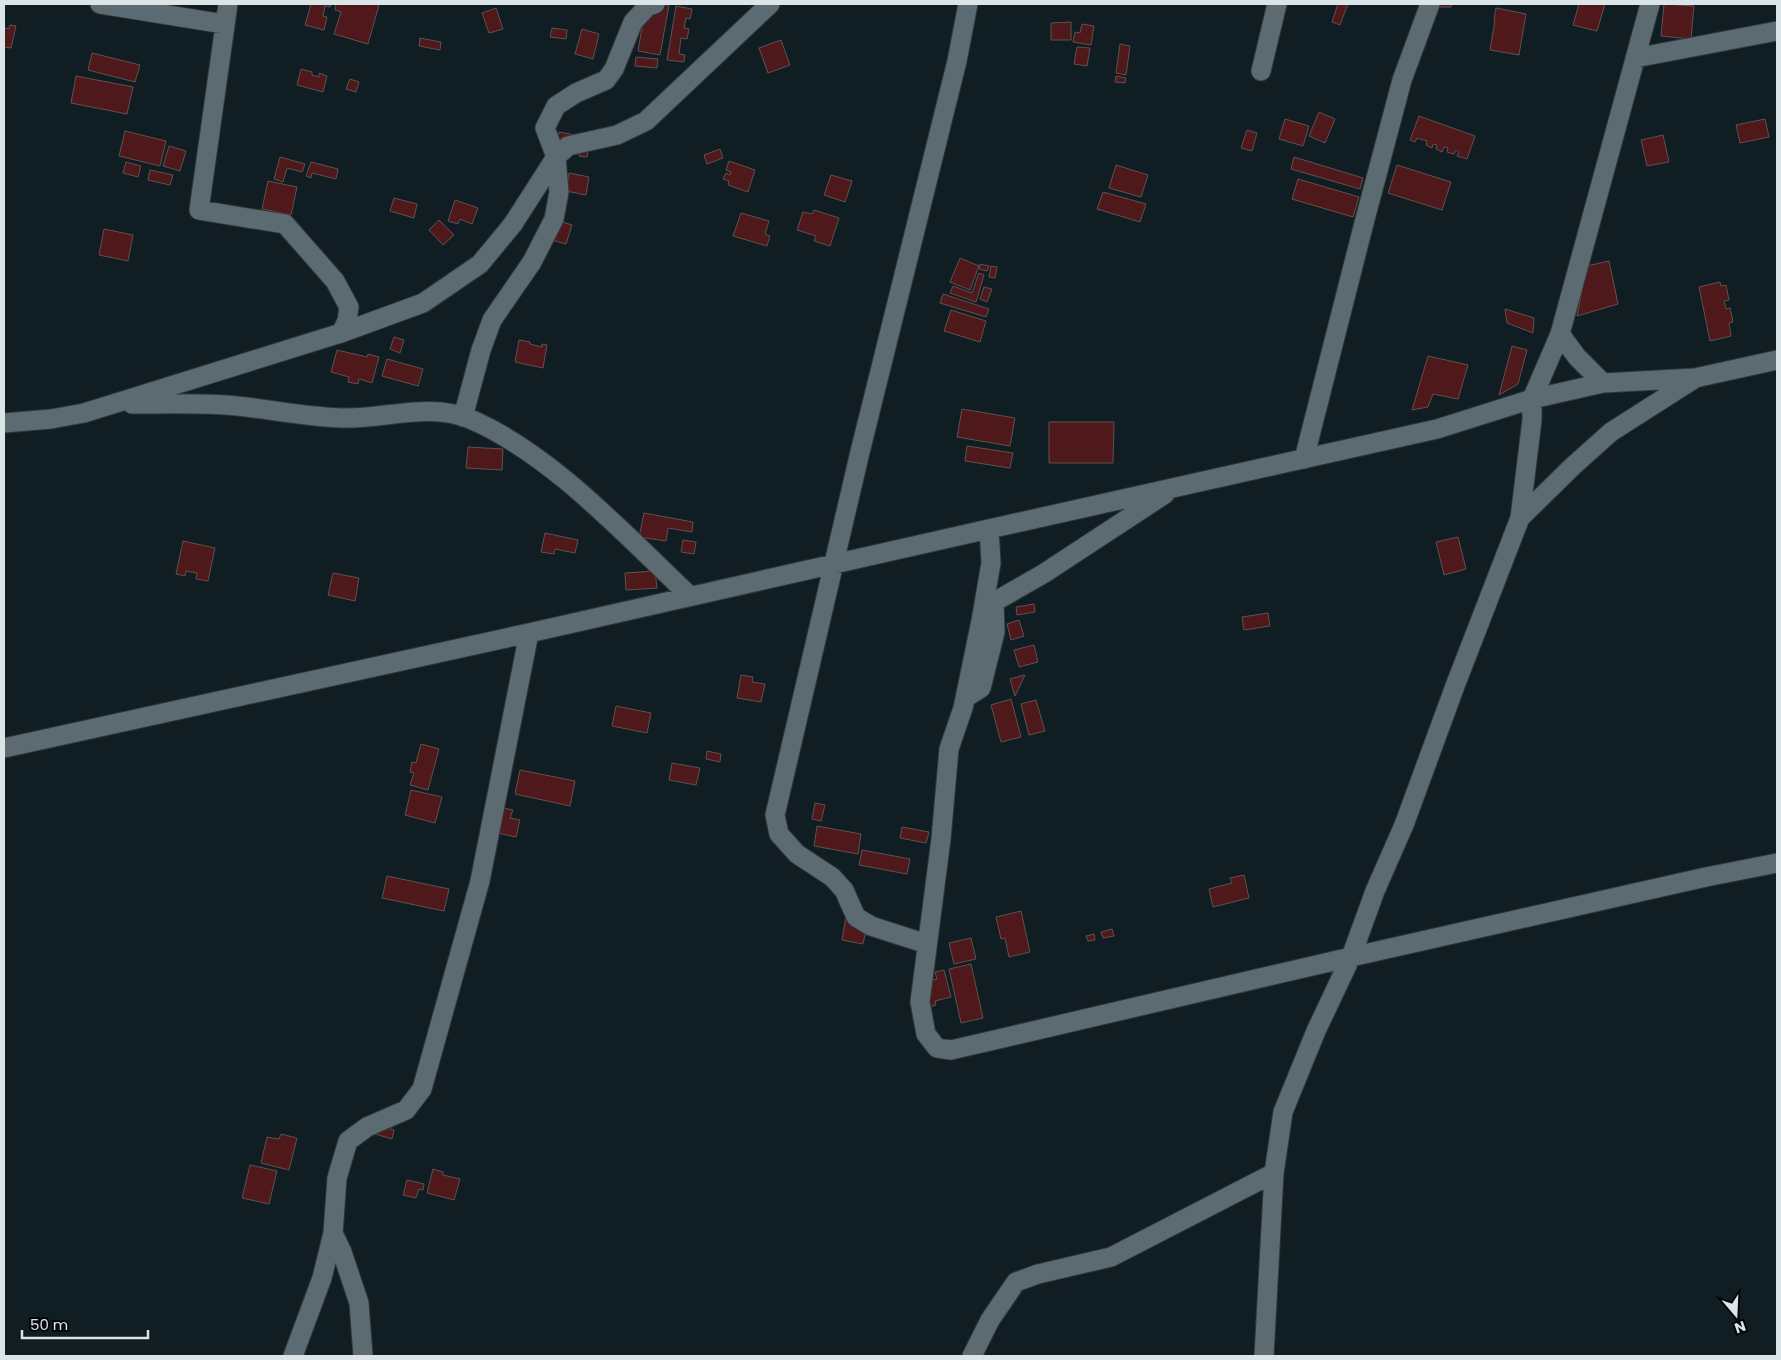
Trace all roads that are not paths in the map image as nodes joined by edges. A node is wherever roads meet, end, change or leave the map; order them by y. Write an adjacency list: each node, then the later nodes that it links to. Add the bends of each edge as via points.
1 (100, 4): 10 (street)
2 (228, 4): 10 (street)
3 (655, 4): 9 (street)
4 (770, 4): 14 (street, via 646,121 617,135 568,146)
5 (968, 4): 28 (street, via 957,61)
6 (1277, 4): 13 (street)
7 (1430, 4): 24 (street, via 1402,80)
8 (1650, 4): 12 (street)
9 (640, 10): 14 (street, via 606,80 556,106 546,128)
10 (224, 24): 15 (street, via 199,210 285,224 335,281 349,307 348,321)
11 (1777, 31): 12 (street)
12 (1635, 58): 16 (street)
13 (1260, 71)
14 (556, 157): 15 (street, via 513,224 480,264 423,303); 22 (street, via 559,192 554,219 532,262 492,320)
15 (341, 334): 21 (street)
16 (1560, 334): 19 (street); 20 (street)
17 (1777, 360): 18 (street)
18 (1695, 378): 19 (street); 26 (street, via 1611,432)
19 (1603, 383): 20 (street)
20 (1532, 399): 24 (street, via 1437,430); 26 (street)
21 (113, 403): 22 (street, via 226,405 343,418 428,410); 23 (street, via 68,416)
22 (463, 416): 29 (street, via 521,446 578,490)
23 (4, 423)
24 (1304, 459): 25 (street)
25 (1174, 488): 27 (street); 31 (street, via 1043,574 994,602 995,632 981,688)
26 (1520, 518): 35 (street)
27 (989, 528): 28 (street); 31 (street, via 991,563)
28 (833, 564): 29 (street); 34 (street, via 775,815 779,834 798,854 832,877 844,890 856,917 871,926)
29 (690, 596): 30 (street)
30 (529, 633): 32 (street); 37 (street, via 480,882 422,1089 406,1110 367,1127 348,1141 337,1178)
31 (965, 698): 34 (street, via 949,749)
32 (4, 748)
33 (1777, 862): 35 (street)
34 (927, 944): 35 (street, via 920,1002 926,1034 938,1048 951,1050)
35 (1351, 957): 36 (street, via 1283,1112)
36 (1274, 1173): 40 (street, via 1111,1257 1016,1282 990,1320); 41 (street)
37 (333, 1233): 38 (street, via 322,1278); 39 (street, via 359,1303)
38 (293, 1356)
39 (362, 1356)
40 (972, 1356)
41 (1264, 1356)

